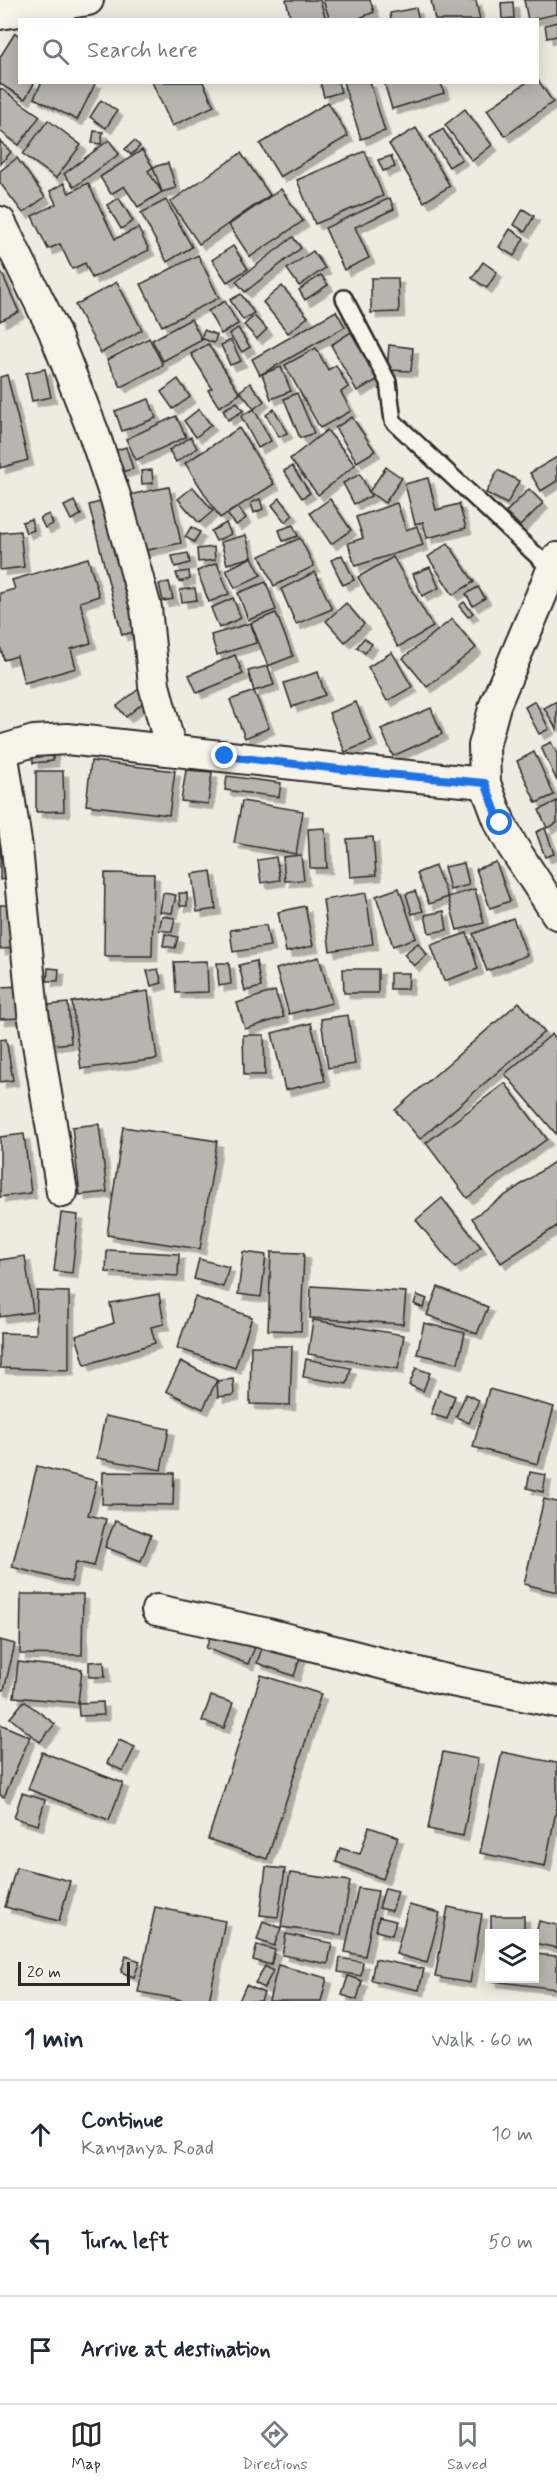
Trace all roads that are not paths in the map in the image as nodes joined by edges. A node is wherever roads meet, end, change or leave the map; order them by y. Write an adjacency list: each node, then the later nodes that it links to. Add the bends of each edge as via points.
1 (88, 0): 2 (street)
2 (0, 14)
3 (0, 222): 7 (street, via 52,329 116,499 146,608 154,685)
4 (344, 298): 5 (lane, via 388,382 393,421)
5 (554, 564): 8 (street, via 495,705 484,746)
6 (1, 750): 7 (street, via 34,741 67,739); 10 (street, via 16,848 33,1013)
7 (171, 750): 8 (street)
8 (485, 783): 9 (street, via 513,848)
9 (557, 914)
10 (62, 1192)
11 (157, 1610): 12 (street, via 442,1679)
12 (557, 1702)

